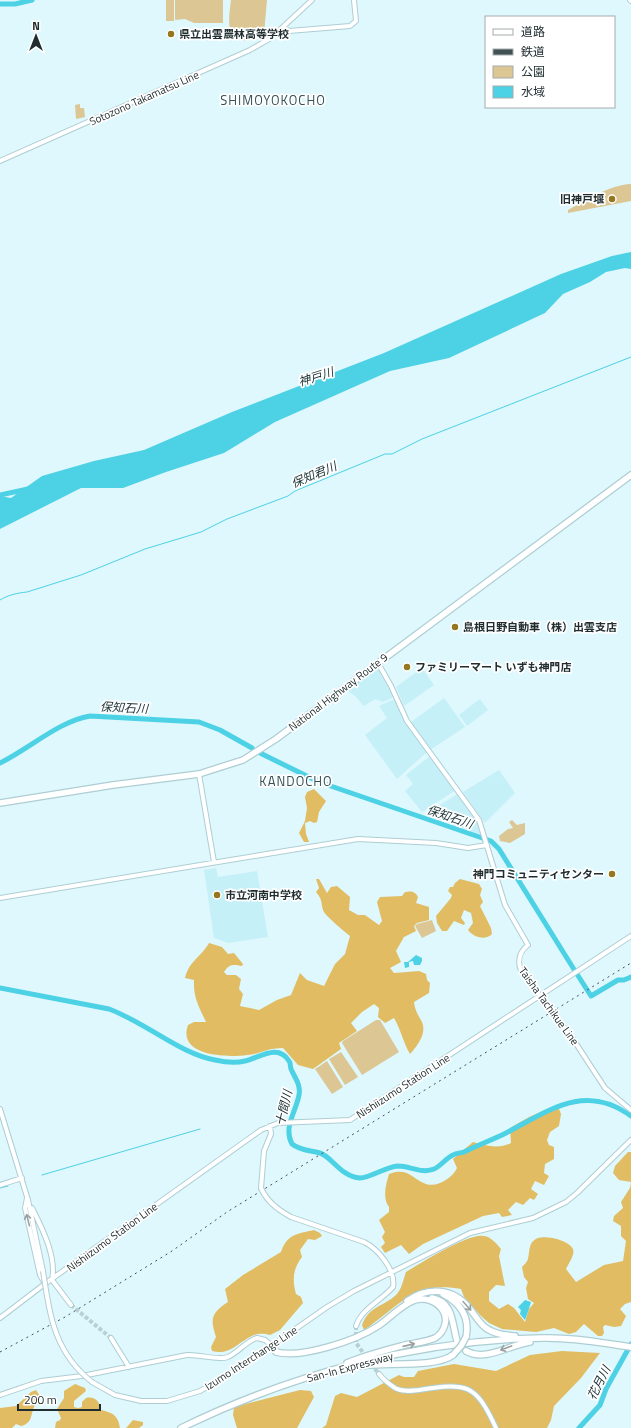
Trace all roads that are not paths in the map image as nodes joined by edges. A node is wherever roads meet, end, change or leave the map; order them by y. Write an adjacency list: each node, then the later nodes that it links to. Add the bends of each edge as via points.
1 (312, 0): 3 (main road, Sotozono Takamatsu Line)
2 (354, 0): 3 (main road, via 356,21 350,26 289,31)
3 (283, 27): 4 (main road, Sotozono Takamatsu Line, via 269,40 250,50)
4 (0, 162)
5 (631, 475): 6 (highway, National Highway Route 9)
6 (378, 662): 7 (highway, National Highway Route 9, via 256,752 243,760); 9 (main road, Taisha Tachikue Line, via 392,686 407,722 476,814)
7 (199, 774): 8 (highway, National Highway Route 9); 10 (main road)
8 (0, 803)
9 (487, 842): 10 (main road, via 468,848 436,843 357,840); 13 (main road, Taisha Tachikue Line, via 506,906 528,945 519,956 520,968)
10 (214, 862): 11 (main road)
11 (0, 898)
12 (631, 936): 13 (main road, Nishiizumo Station Line)
13 (540, 995): 15 (main road, Taisha Tachikue Line, via 605,1088); 16 (main road, Nishiizumo Station Line, via 350,1120 278,1123)
14 (0, 1109): 18 (main road, Izumo Interchange Line)
15 (631, 1110)
16 (270, 1126): 22 (main road, Nishiizumo Station Line, via 255,1134); 23 (main road, bridge, via 271,1134 264,1151 261,1188 266,1198 283,1212 371,1245)
17 (631, 1140): 23 (main road, Izumo Interchange Line, via 577,1193 549,1212 470,1233)
18 (22, 1178): 19 (main road); 20 (main road, Izumo Interchange Line)
19 (0, 1185)
20 (28, 1198): 21 (main road, via 42,1228); 25 (main road, one-way to 20, via 40,1275 25,1208); 34 (main road, Izumo Interchange Line, bridge, via 51,1318 59,1342 77,1369 92,1382 115,1395 134,1400 173,1400 206,1388)
21 (53, 1268): 22 (main road); 24 (main road)
22 (62, 1273): 24 (main road, Nishiizumo Station Line)
23 (392, 1274): 30 (main road, via 393,1287 365,1310); 34 (main road, Izumo Interchange Line, via 341,1299)
24 (52, 1280): 25 (main road, Nishiizumo Station Line); 28 (main road)
25 (46, 1283): 29 (main road, Nishiizumo Station Line)
26 (433, 1291): 32 (highway, one-way to 32, via 458,1298 481,1324 495,1333); 34 (highway, via 410,1298 368,1329 341,1341 287,1351); 38 (highway, bridge, via 450,1298 460,1308 466,1321 466,1337 453,1355 436,1362 381,1364)
27 (419, 1299): 33 (highway, via 435,1298 446,1306); 34 (highway, via 401,1308 364,1334 342,1343 287,1354 276,1352); 39 (highway, one-way to 27, via 357,1359 430,1340 439,1335 445,1323 444,1311 435,1302)
28 (71, 1305)
29 (0, 1318)
30 (356, 1326)
31 (111, 1338): 37 (main road)
32 (544, 1339): 33 (highway, San-In Expressway); 35 (highway, San-In Expressway); 36 (highway, one-way to 36, via 520,1343 483,1355 474,1355)
33 (459, 1342): 38 (highway, San-In Expressway, via 408,1351)
34 (272, 1346): 37 (main road, via 257,1338 223,1358 193,1355)
35 (631, 1348)
36 (466, 1351)
37 (129, 1367): 41 (main road, via 41,1381)
38 (331, 1371): 39 (highway, San-In Expressway)
39 (318, 1374): 42 (highway, San-In Expressway, via 234,1404)
40 (379, 1374): 43 (main road, via 396,1388 403,1390 451,1385 464,1387 481,1400)
41 (0, 1395)
42 (181, 1428)
43 (496, 1428)

